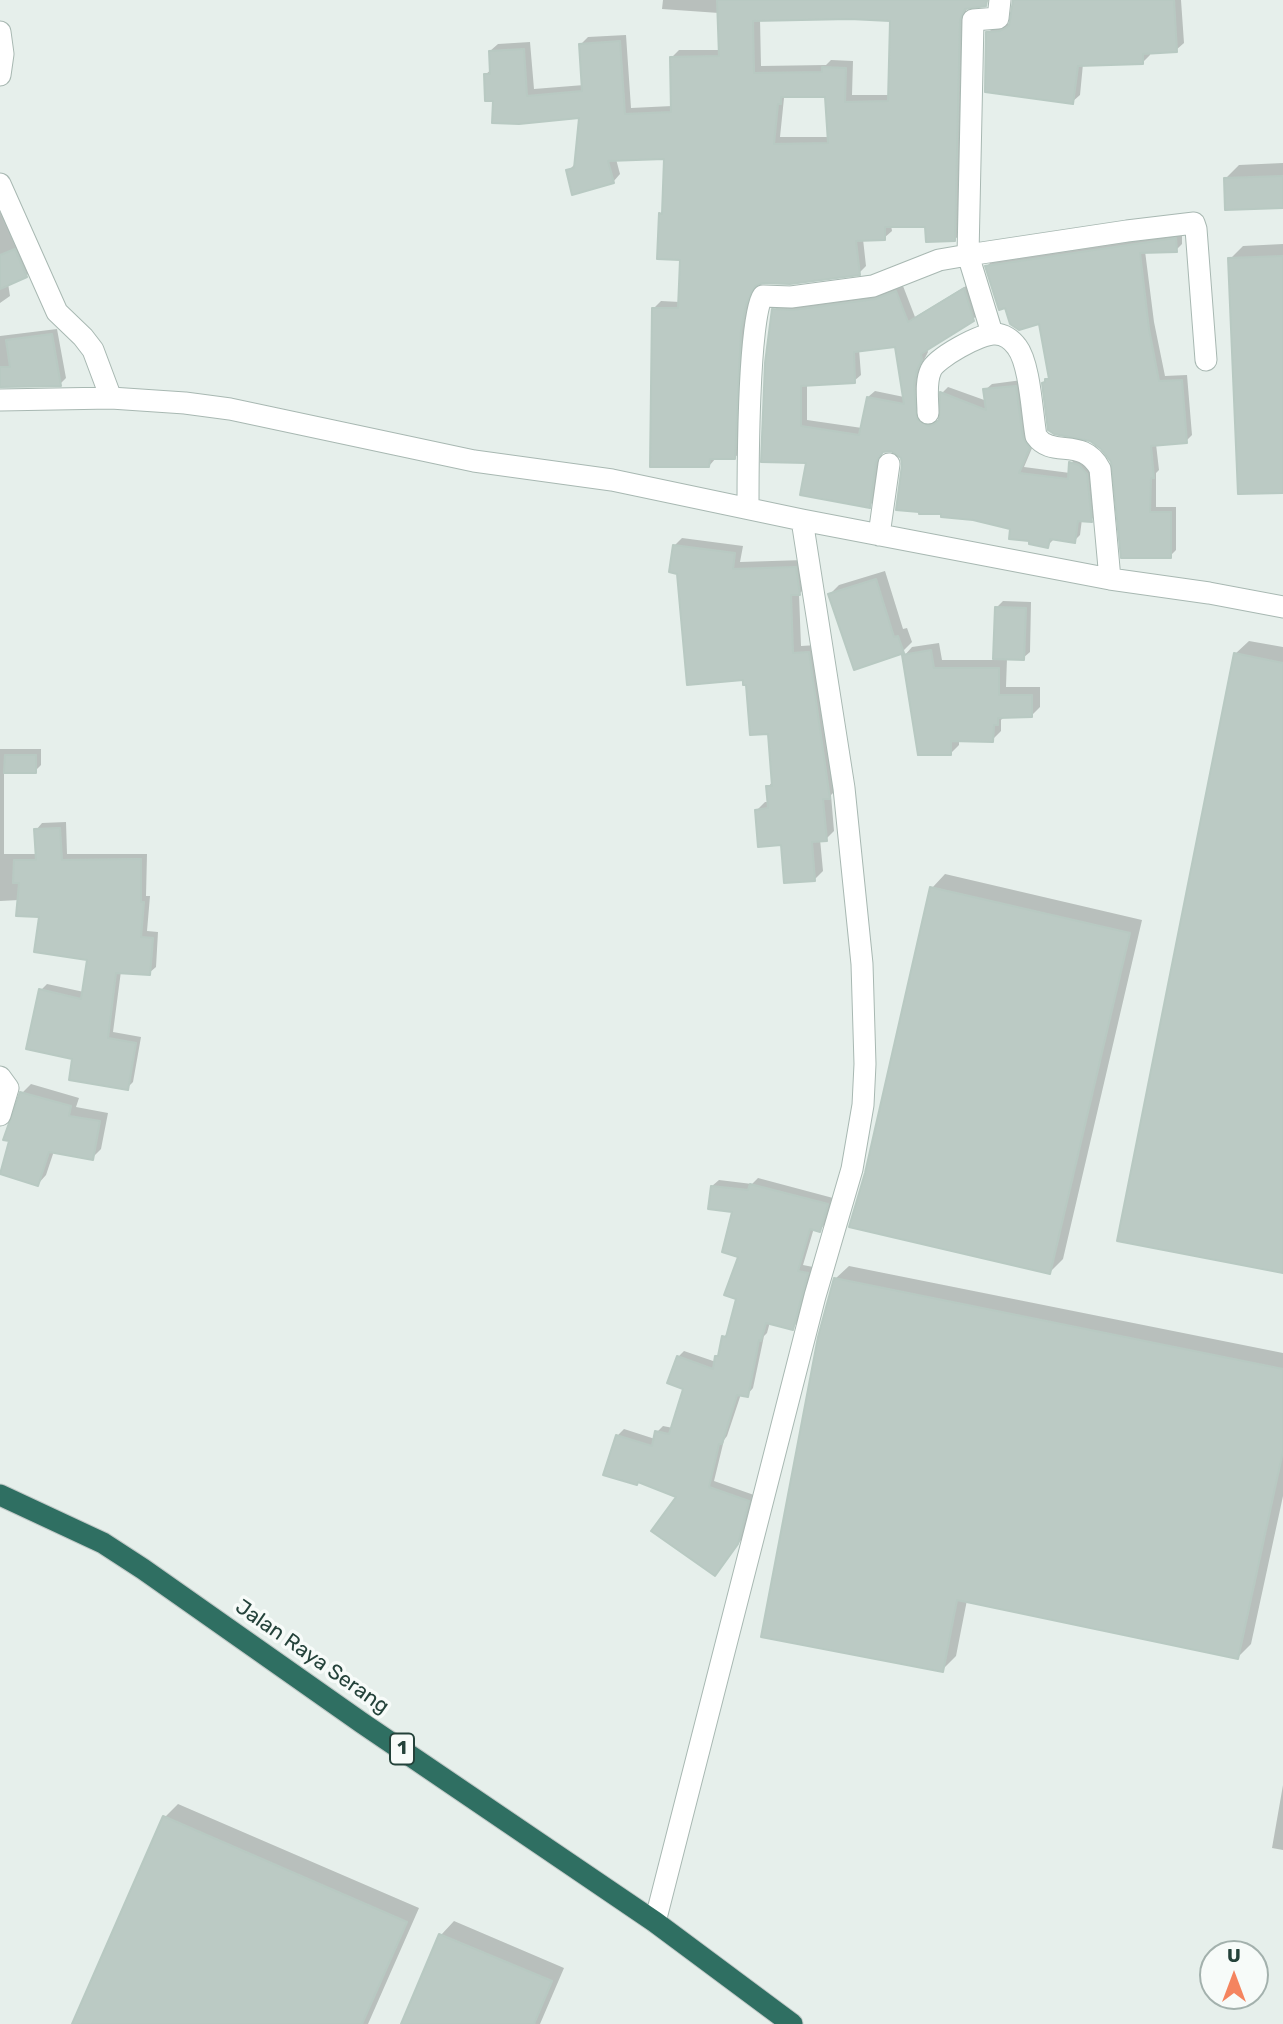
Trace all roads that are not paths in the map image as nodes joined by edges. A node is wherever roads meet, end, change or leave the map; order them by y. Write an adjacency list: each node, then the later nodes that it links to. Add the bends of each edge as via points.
1 (1000, 0): 5 (street, via 998,18 973,20)
2 (0, 32): 3 (street)
3 (0, 75)
4 (0, 184): 8 (street, via 57,312 93,350)
5 (968, 256): 6 (street); 7 (street, via 1194,223); 12 (street, via 939,260 873,286 791,297 763,296 755,322)
6 (992, 333): 10 (street, via 933,366); 15 (street, via 1016,345 1024,359 1040,442 1080,450 1094,458 1100,469)
7 (1206, 360)
8 (101, 399): 9 (street); 12 (street, via 230,409 474,461 612,480)
9 (0, 400)
10 (928, 413)
11 (889, 464): 14 (street)
12 (748, 508): 13 (street)
13 (802, 520): 14 (street); 20 (street, via 844,788 862,964 863,1105 852,1170)
14 (879, 535): 15 (street)
15 (1110, 579): 16 (street)
16 (1283, 607)
17 (0, 1077): 18 (street, via 8,1088)
18 (0, 1115)
19 (0, 1495): 20 (highway, Jalan Raya Serang / 1, via 103,1543 143,1569)
20 (656, 1922): 21 (highway, Jalan Raya Serang / 1)
21 (792, 2024)

